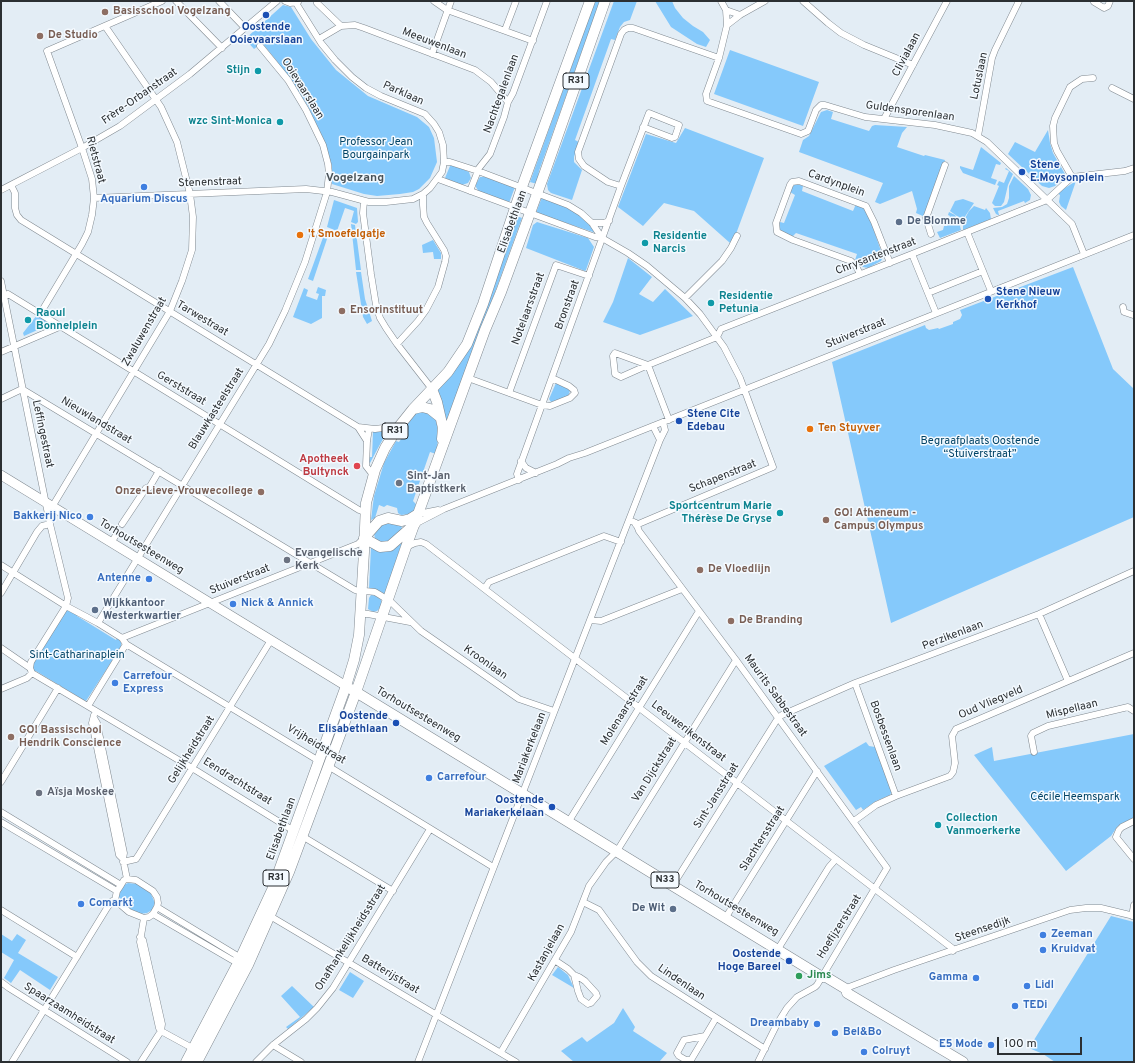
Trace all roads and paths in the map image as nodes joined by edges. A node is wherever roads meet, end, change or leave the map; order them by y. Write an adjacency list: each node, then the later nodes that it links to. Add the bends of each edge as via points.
1 (162, 1): 25 (street)
2 (176, 1): 32 (street)
3 (219, 1): 27 (street)
4 (277, 1): 27 (street, Frère-Orbanstraat)
5 (285, 1): 18 (street, via 290,4)
6 (434, 1): 21 (street)
7 (451, 1): 21 (street)
8 (516, 1): 28 (street)
9 (547, 1): 30 (street, Nachtegalenlaan)
10 (590, 1): 53 (main road, Elisabethlaan / R31)
11 (605, 1): 57 (main road, Elisabethlaan / R31)
12 (721, 1): 22 (street)
13 (765, 1): 23 (street)
14 (803, 1): 35 (street, via 841,34)
15 (1019, 1): 43 (street, Lotuslaan, via 992,58)
16 (1095, 1): 17 (street, via 1104,8)
17 (1110, 1)
18 (297, 2): 29 (street, Parklaan)
19 (317, 2): 26 (street)
20 (944, 2): 35 (street, Clivialaan)
21 (447, 10): 28 (street); 33 (street)
22 (726, 10): 23 (street); 24 (street, Guldensporenlaan)
23 (740, 15): 24 (street)
24 (727, 25): 34 (street, Guldensporenlaan)
25 (106, 26): 38 (street, Zwaluwenstraat); 44 (street, Rietstraat, via 47,51)
26 (341, 26): 29 (street); 33 (street, Meeuwenlaan, via 355,25)
27 (245, 28): 32 (street, Frère-Orbanstraat)
28 (505, 30): 30 (street)
29 (319, 39): 45 (street, Parklaan, via 335,60 366,88 430,119 439,132)
30 (533, 41): 40 (street, Nachtegalenlaan)
31 (260, 46): 56 (street, Ooievaarslaan, via 291,86 323,145 329,174)
32 (222, 48): 38 (street, Frère-Orbanstraat)
33 (432, 54): 40 (street, Meeuwenlaan, via 483,75)
34 (719, 58): 41 (street, Guldensporenlaan, via 706,94 708,101 801,134 808,130 816,110 821,105 865,117); 52 (street, via 632,28 624,30 578,152 578,159 584,166 608,182)
35 (913, 65): 41 (street, Clivialaan)
36 (1093, 78): 49 (street, via 1082,79 1070,87 1054,118 1054,143)
37 (1112, 88): 39 (street)
38 (156, 99): 44 (street, Frère-Orbanstraat, via 120,126); 58 (street, Zwaluwenstraat, via 177,142)
39 (1134, 99)
40 (508, 102): 48 (street, Nachtegalenlaan, via 490,154)
41 (884, 119): 43 (street, Guldensporenlaan, via 935,125)
42 (643, 127): 42 (street, via 672,138 675,137 679,125 649,113); 52 (street, Bronstraat)
43 (978, 136): 61 (street, Guldensporenlaan)
44 (82, 148): 51 (street, Frère-Orbanstraat); 60 (street, Rietstraat, via 92,178)
45 (444, 162): 48 (street); 50 (street, Parklaan)
46 (945, 165): 68 (street, via 926,218)
47 (1134, 168): 49 (street)
48 (478, 171): 53 (street); 55 (street, Nachtegalenlaan)
49 (1072, 177): 61 (street)
50 (438, 179): 55 (street); 59 (street, Parklaan)
51 (11, 186): 54 (street, Frère-Orbanstraat); 72 (street, Tarwestraat, via 15,193 17,215 21,220)
52 (621, 186): 65 (street, Bronstraat)
53 (521, 187): 57 (street); 63 (main road, Elisabethlaan / R31)
54 (1, 190)
55 (470, 191): 63 (street)
56 (327, 192): 58 (street, Stenenstraat, via 306,189); 62 (street, Parklaan); 94 (street, Blauwkasteelstraat, via 314,236 285,311)
57 (537, 193): 64 (main road, Elisabethlaan / R31); 66 (street, via 568,205)
58 (190, 194): 60 (street, Stenenstraat); 85 (street, Zwaluwenstraat, via 193,217 192,250)
59 (423, 194): 62 (street, Parklaan, via 413,199 392,202); 91 (street, via 424,217 444,250 445,262 438,287 426,310)
60 (94, 198): 72 (street, Rietstraat, via 88,232)
61 (1047, 200): 67 (street, Chrysantenstraat); 74 (street, Guldensporenlaan, via 1072,224)
62 (364, 201): 91 (street, via 363,213 376,305 386,328)
63 (514, 208): 64 (street); 100 (main road, Elisabethlaan / R31, via 483,304 467,344 448,372)
64 (530, 213): 71 (street); 97 (main road, Elisabethlaan / R31)
65 (609, 221): 66 (street); 71 (street, Bronstraat)
66 (592, 223): 71 (street)
67 (967, 232): 73 (street, Chrysantenstraat); 76 (street)
68 (931, 234)
69 (1134, 234): 74 (street, Stuiverstraat)
70 (737, 236): 83 (street, via 722,261)
71 (602, 238): 78 (street, Bronstraat); 83 (street, via 647,266)
72 (77, 253): 85 (street, Tarwestraat); 87 (street, Rietstraat)
73 (912, 254): 75 (street, Chrysantenstraat); 81 (street)
74 (1084, 254): 80 (street, Stuiverstraat)
75 (890, 262): 77 (street, Chrysantenstraat); 77 (street, Cardynplein, via 866,206 799,181 791,183 776,223 777,232 851,261)
76 (983, 271): 80 (street); 81 (street)
77 (860, 274): 90 (street, Chrysantenstraat, via 721,329)
78 (589, 276): 98 (street, Bronstraat); 102 (street, Notelaarsstraat, via 556,265)
79 (1, 283): 92 (street, Leffingestraat)
80 (991, 291): 86 (street, Stuiverstraat)
81 (928, 293): 86 (street)
82 (8, 294): 87 (street, Gerststraat)
83 (685, 298): 90 (street)
84 (1123, 307): 88 (street, via 1124,312)
85 (170, 312): 94 (street, Tarwestraat); 96 (street, Zwaluwenstraat)
86 (936, 313): 101 (street, Stuiverstraat)
87 (40, 314): 89 (street, Gerststraat)
88 (1134, 316)
89 (58, 326): 92 (street); 96 (street, Gerststraat)
90 (717, 337): 95 (street, Chrysantenstraat); 101 (street)
91 (397, 344): 100 (street)
92 (15, 346): 93 (street); 99 (street, Leffingestraat)
93 (1, 352)
94 (257, 364): 108 (street, Blauwkasteelstraat); 109 (street, Tarwestraat)
95 (648, 365): 95 (street, Chrysantenstraat, via 615,353 613,356 615,374 621,377); 107 (street)
96 (134, 372): 108 (street, Gerststraat); 113 (street, Zwaluwenstraat)
97 (468, 378): 102 (street); 116 (main road, Elisabethlaan / R31)
98 (552, 378): 104 (street, Bronstraat); 104 (street, via 569,386 575,393 570,398 550,406)
99 (22, 389): 103 (street); 113 (street, Nieuwlandstraat); 124 (street, Leffingestraat)
100 (432, 389): 105 (main road, Elisabethlaan / R31); 106 (main road, Elisabethlaan / R31)
101 (745, 390): 107 (street, Stuiverstraat); 132 (street, Schapenstraat, via 773,467)
102 (509, 393): 104 (street)
103 (1, 399)
104 (542, 405): 117 (street, Bronstraat)
105 (413, 409): 106 (main road, R31, via 430,408); 112 (main road, Elisabethlaan / R31)
106 (440, 417): 116 (main road, Elisabethlaan / R31, via 443,428)
107 (666, 421): 110 (street, Stuiverstraat); 114 (street, Mariakerkelaan)
108 (219, 424): 123 (street, Blauwkasteelstraat); 126 (street, Gerststraat)
109 (358, 426): 111 (street, Tarwestraat); 115 (street, Tarwestraat)
110 (653, 426): 114 (street); 119 (street, Stuiverstraat, via 585,453 574,460)
111 (369, 429): 112 (street, Tarwestraat); 115 (street)
112 (397, 429): 121 (main road, Elisabethlaan / R31)
113 (97, 434): 118 (street, Nieuwlandstraat); 124 (street, Zwaluwenstraat)
114 (660, 440): 128 (street, Mariakerkelaan)
115 (367, 441): 121 (street, via 366,466)
116 (441, 451): 127 (main road, Elisabethlaan / R31)
117 (522, 461): 119 (street, via 526,468); 122 (street, Bronstraat, via 517,474)
118 (159, 471): 123 (street, Nieuwlandstraat); 130 (street)
119 (536, 473): 122 (street, Stuiverstraat)
120 (1, 475): 124 (street, Torhoutsesteenweg)
121 (373, 475): 126 (main road, Elisabethlaan / R31)
122 (519, 480): 125 (street, Stuiverstraat)
123 (182, 485): 136 (street, Blauwkasteelstraat); 137 (street, Nieuwlandstraat)
124 (50, 505): 129 (street, Leffingestraat); 136 (street, Torhoutsesteenweg, via 114,539)
125 (444, 509): 127 (street, Stuiverstraat); 131 (street, Stuiverstraat)
126 (365, 512): 133 (main road, Elisabethlaan / R31)
127 (418, 514): 131 (main road, Elisabethlaan / R31); 133 (main road, via 402,521 388,518 379,521)
128 (629, 520): 132 (street, Maurits Sabbestraat); 134 (street, Mariakerkelaan)
129 (50, 524): 140 (street, via 42,526 37,532); 144 (street, Leffingestraat)
130 (122, 524)
131 (414, 524): 133 (main road, Elisabethlaan / R31, via 390,546 380,547); 135 (main road, Elisabethlaan / R31)
132 (636, 524): 142 (street, Maurits Sabbestraat)
133 (364, 538): 137 (street, Stuiverstraat, via 358,544); 143 (main road, Elisabethlaan / R31)
134 (621, 542): 141 (street, via 604,536 489,582); 154 (street, Mariakerkelaan)
135 (406, 547): 141 (street, Leeuwerikenstraat, via 421,542 426,544); 147 (main road, Elisabethlaan / R31)
136 (137, 559): 148 (street, Torhoutsesteenweg); 156 (street, Blauwkasteelstraat)
137 (310, 563): 143 (street, Nieuwlandstraat, via 355,590); 148 (street, Stuiverstraat)
138 (1, 566): 140 (street)
139 (1134, 571): 152 (street, Perzikenlaan)
140 (13, 573): 145 (street); 146 (street)
141 (485, 588): 161 (street, Leeuwerikenstraat)
142 (682, 589): 150 (street, Maurits Sabbestraat); 154 (street, via 601,621)
143 (362, 591): 147 (street, via 375,592); 151 (main road, Elisabethlaan / R31)
144 (66, 592): 146 (street); 149 (street, Leffingestraat)
145 (1, 593)
146 (56, 599): 149 (street)
147 (388, 600): 153 (main road, Elisabethlaan / R31); 155 (street, Kroonlaan)
148 (210, 603): 157 (street, Torhoutsesteenweg); 158 (street, Stuiverstraat)
149 (66, 606): 156 (street); 163 (street, via 31,662)
150 (699, 611): 162 (street, Maurits Sabbestraat); 172 (street, Molenaarsstraat)
151 (361, 614): 153 (street, Kroonlaan); 166 (main road, Elisabethlaan / R31, via 354,660)
152 (1039, 614): 164 (street); 165 (street, Perzikenlaan)
153 (381, 617): 155 (street, Kroonlaan); 169 (main road, Elisabethlaan / R31)
154 (590, 620): 161 (street, Mariakerkelaan)
155 (410, 622): 174 (street, Kroonlaan, via 519,699)
156 (98, 623): 158 (street)
157 (271, 640): 166 (street, Torhoutsesteenweg); 171 (street, Gelijkheidstraat)
158 (124, 641): 170 (street); 171 (street, Vrijheidstraat)
159 (1, 648): 163 (street)
160 (1134, 653): 164 (street, Oud Vliegveld)
161 (575, 658): 172 (street, Leeuwerikenstraat); 174 (street, Mariakerkelaan)
162 (736, 660): 176 (street, Maurits Sabbestraat); 177 (street, Van Dijckstraat)
163 (31, 671): 167 (street); 168 (street, via 27,678)
164 (1068, 681): 185 (street, Oud Vliegveld, via 956,729 952,736 955,763 950,776)
165 (855, 683): 176 (street, Perzikenlaan); 185 (street, Bosbessenlaan)
166 (346, 686): 169 (main road, Torhoutsesteenweg / N33); 179 (main road, Elisabethlaan / R31)
167 (58, 688): 170 (street); 182 (street)
168 (1, 689)
169 (356, 692): 179 (main road, Elisabethlaan / R31); 184 (main road, Torhoutsesteenweg / N33)
170 (88, 706): 173 (street, Eendrachtstraat)
171 (230, 706): 179 (street, Vrijheidstraat); 180 (street, Gelijkheidstraat)
172 (639, 707): 177 (street, Leeuwerikenstraat); 189 (street, Molenaarsstraat)
173 (96, 711): 180 (street, Eendrachtstraat); 200 (street, via 92,723 108,790 119,855)
174 (554, 711): 184 (street, Mariakerkelaan)
175 (1134, 711): 178 (street, Mispellaan, via 1128,707 1048,726 1031,736)
176 (778, 718): 181 (street, Maurits Sabbestraat); 183 (street, Sint-Jansstraat)
177 (685, 742): 183 (street, Leeuwerikenstraat); 196 (street, Van Dijckstraat)
178 (1034, 752)
179 (324, 764): 193 (street, Vrijheidstraat); 194 (main road, Elisabethlaan / R31)
180 (192, 768): 194 (street, Eendrachtstraat); 200 (street, Gelijkheidstraat, via 136,859)
181 (817, 771): 188 (street, Slachtersstraat); 190 (street, Maurits Sabbestraat)
182 (1, 782)
183 (737, 783): 188 (street, Leeuwerikenstraat); 204 (street, Sint-Jansstraat)
184 (523, 794): 189 (main road, Torhoutsesteenweg / N33); 201 (street, Mariakerkelaan)
185 (896, 796): 190 (street, Oud Vliegveld, via 876,805)
186 (1, 806): 187 (street)
187 (1, 812): 195 (street)
188 (786, 820): 198 (street, Leeuwerikenstraat); 216 (street, Slachtersstraat)
189 (569, 821): 196 (main road, Torhoutsesteenweg / N33)
190 (854, 821): 205 (street, Maurits Sabbestraat, via 887,868)
191 (1134, 821): 199 (street, via 1122,826 1116,837)
192 (1, 822): 197 (street)
193 (430, 829): 201 (street, Vrijheidstraat); 207 (street, Onafhankelijkheidsstraat)
194 (298, 834): 207 (street, Eendrachtstraat); 214 (main road, Elisabethlaan / R31); 223 (main road, Elisabethlaan / R31, via 272,890)
195 (62, 849): 197 (street); 203 (street)
196 (615, 849): 204 (main road, Torhoutsesteenweg / N33); 209 (street, Kastanjelaan, via 589,886)
197 (58, 855): 206 (street)
198 (836, 859): 205 (street, Leeuwerikenstraat); 218 (street)
199 (1134, 859)
200 (123, 861): 202 (street)
201 (493, 867): 229 (street, Mariakerkelaan)
202 (128, 879): 203 (street); 211 (street, via 136,880 153,891)
203 (121, 885): 206 (street)
204 (673, 885): 216 (main road, Torhoutsesteenweg / N33)
205 (875, 889): 219 (street, Leeuwerikenstraat); 225 (street, Hoefijzerstraat)
206 (117, 891): 208 (street)
207 (392, 891): 222 (street, Onafhankelijkheidsstraat)
208 (115, 900): 217 (street, via 129,912); 220 (street, via 107,908)
209 (583, 902): 221 (street, Kastanjelaan); 230 (street, Lindenlaan, via 599,910 637,962 651,976)
210 (1134, 905): 215 (street)
211 (157, 907): 213 (street); 223 (street, via 236,955)
212 (1, 910): 220 (street)
213 (153, 914): 217 (street); 223 (street, via 232,960)
214 (270, 916): 222 (street, Batterijstraat); 223 (main road, Elisabethlaan / R31)
215 (1133, 916): 219 (street, Steensedijk, via 1101,908 1075,909)
216 (726, 917): 218 (main road, Torhoutsesteenweg / N33)
217 (144, 918): 231 (street, via 140,942 158,1028)
218 (778, 949): 225 (main road, Torhoutsesteenweg / N33)
219 (953, 951): 227 (street, Steensedijk, via 894,970)
220 (77, 957): 228 (street)
221 (556, 960): 224 (street); 236 (street, Kastanjelaan)
222 (349, 962): 229 (street, Batterijstraat); 233 (street, Onafhankelijkheidsstraat, via 317,1008)
223 (244, 963): 234 (main road, Elisabethlaan / R31); 241 (main road, Elisabethlaan / R31)
224 (574, 975): 224 (street, via 585,981 596,993 597,996 591,1003 588,1004 582,999)
225 (822, 976): 227 (main road, Torhoutsesteenweg / N33, via 825,981); 235 (street, via 815,987 797,997 786,1008)
226 (1, 982): 228 (street, Spaarzaamheidstraat)
227 (845, 991): 247 (main road, Torhoutsesteenweg / N33)
228 (44, 1010): 237 (street); 238 (street, Spaarzaamheidstraat)
229 (436, 1014): 236 (street, Batterijstraat); 244 (street, Mariakerkelaan)
230 (716, 1018): 232 (street); 235 (street, Lindenlaan)
231 (161, 1031): 234 (street); 239 (street)
232 (705, 1036): 232 (street, via 691,1060 679,1056 677,1053 684,1040)
233 (273, 1046): 242 (street, Onafhankelijkheidsstraat); 243 (street)
234 (194, 1049): 240 (main road, Elisabethlaan / R31)
235 (765, 1049): 246 (street)
236 (501, 1052): 245 (street, Batterijstraat)
237 (12, 1062)
238 (127, 1062)
239 (141, 1062)
240 (186, 1062)
241 (197, 1062)
242 (256, 1062)
243 (301, 1062)
244 (418, 1062)
245 (516, 1062)
246 (758, 1062)
247 (963, 1062)

